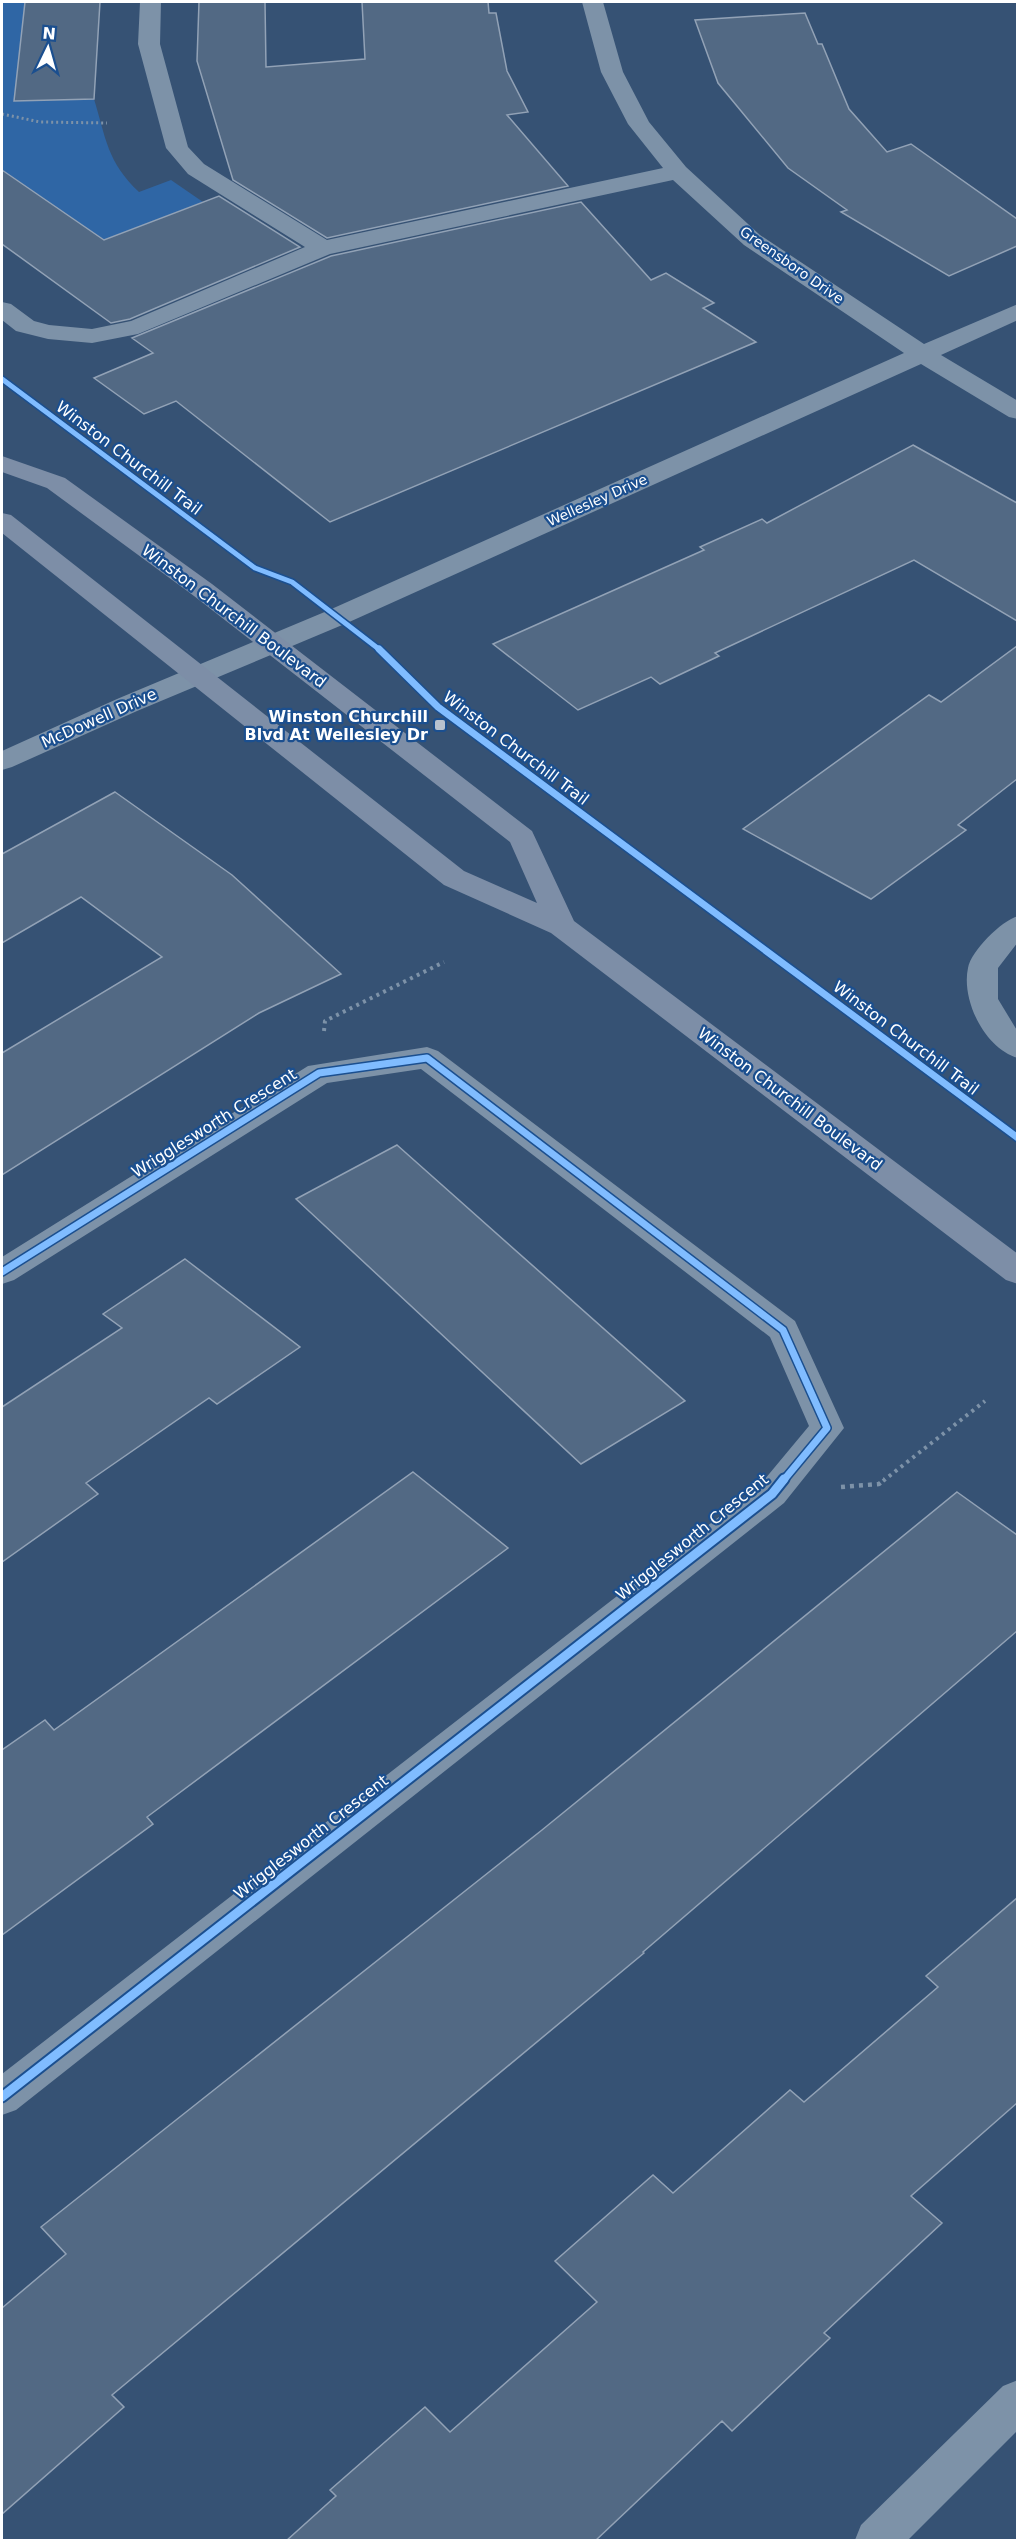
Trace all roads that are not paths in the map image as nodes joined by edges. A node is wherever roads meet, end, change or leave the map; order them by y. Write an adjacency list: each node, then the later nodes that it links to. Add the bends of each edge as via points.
1 (150, 2): 4 (street, via 149,44 177,148 196,169)
2 (593, 2): 3 (street, Greensboro Drive, via 612,72 639,124)
3 (678, 172): 4 (street); 7 (street, Greensboro Drive, via 752,240)
4 (323, 248): 5 (street, via 138,327 92,336 25,326)
5 (2, 309)
6 (1017, 311): 7 (street, Wellesley Drive)
7 (921, 353): 8 (street, Greensboro Drive); 11 (street, Wellesley Drive)
8 (1017, 412)
9 (2, 464): 11 (main road, Winston Churchill Boulevard, via 56,483)
10 (2, 521): 12 (main road, Winston Churchill Boulevard)
11 (272, 644): 12 (street, Wellesley Drive); 14 (main road, Winston Churchill Boulevard, via 522,837)
12 (198, 676): 13 (street, McDowell Drive); 14 (main road, Winston Churchill Boulevard, via 454,878)
13 (2, 761)
14 (562, 926): 18 (main road, Winston Churchill Boulevard)
15 (1017, 926): 16 (street, via 983,967 983,999 1003,1037)
16 (1017, 1048)
17 (2, 1272): 19 (street, Wrigglesworth Crescent, via 319,1073 427,1058 783,1330 827,1428 772,1494)
18 (1017, 1272)
19 (2, 2097)
20 (1017, 2400): 21 (street)
21 (877, 2541)

